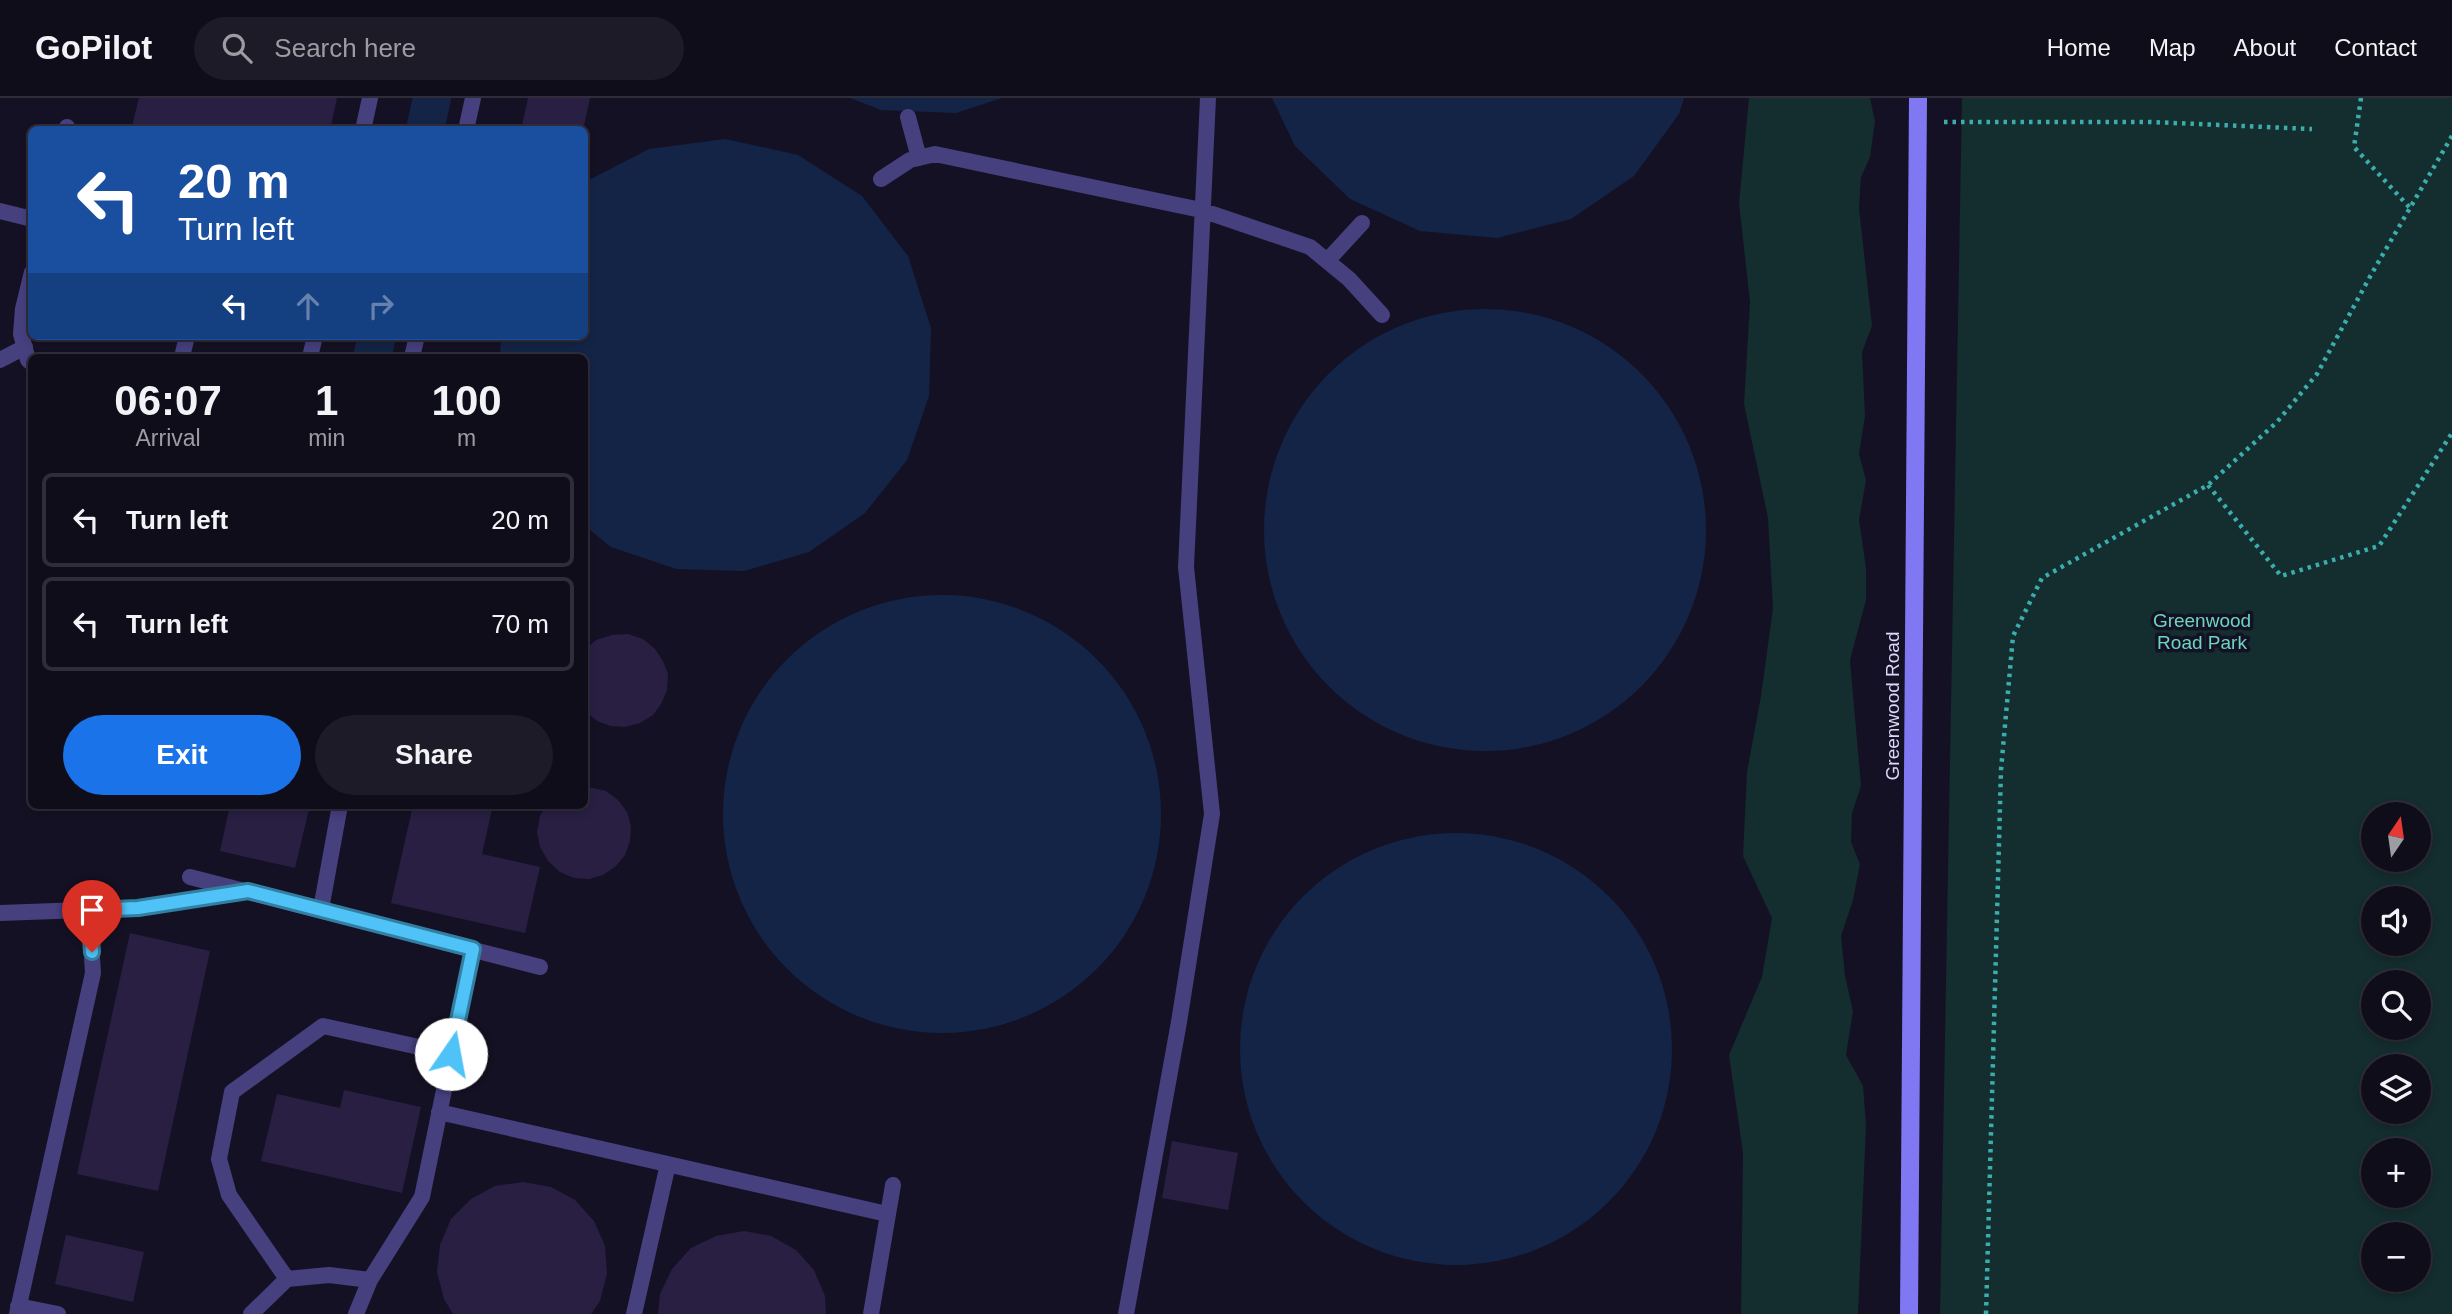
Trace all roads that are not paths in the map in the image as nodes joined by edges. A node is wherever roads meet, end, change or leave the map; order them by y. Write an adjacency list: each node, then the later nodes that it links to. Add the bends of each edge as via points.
1 (370, 98): 6 (lane)
2 (473, 98): 7 (lane)
3 (1208, 98): 10 (lane)
4 (1918, 98): 41 (street, Greenwood Road)
5 (908, 117): 8 (lane)
6 (364, 126)
7 (467, 126)
8 (919, 158): 9 (lane); 10 (lane, via 935,155)
9 (881, 179)
10 (1201, 210): 14 (lane, via 1310,247); 40 (lane, via 1186,567 1212,814)
11 (0, 211): 12 (lane)
12 (28, 218)
13 (1362, 223): 14 (lane)
14 (1327, 261): 16 (lane)
15 (28, 288): 17 (lane, via 21,334)
16 (1382, 315)
17 (28, 355): 18 (lane)
18 (0, 360)
19 (339, 809): 22 (lane)
20 (190, 877): 21 (lane)
21 (248, 891): 22 (lane); 23 (lane, via 138,908)
22 (321, 909): 25 (lane)
23 (89, 910): 24 (lane); 34 (lane, via 93,973)
24 (0, 913)
25 (473, 949): 26 (lane); 27 (lane)
26 (540, 967)
27 (451, 1054): 28 (lane); 32 (lane, via 323,1026 232,1093 219,1158 229,1195)
28 (439, 1112): 29 (lane); 33 (lane, via 422,1196)
29 (668, 1164): 31 (lane); 38 (lane)
30 (892, 1185): 31 (lane)
31 (887, 1214): 39 (lane)
32 (287, 1279): 33 (lane, via 329,1275); 36 (lane)
33 (370, 1280): 37 (lane)
34 (18, 1310): 35 (lane)
35 (58, 1314)
36 (251, 1314)
37 (356, 1314)
38 (634, 1314)
39 (871, 1314)
40 (1126, 1314)
41 (1909, 1314)

